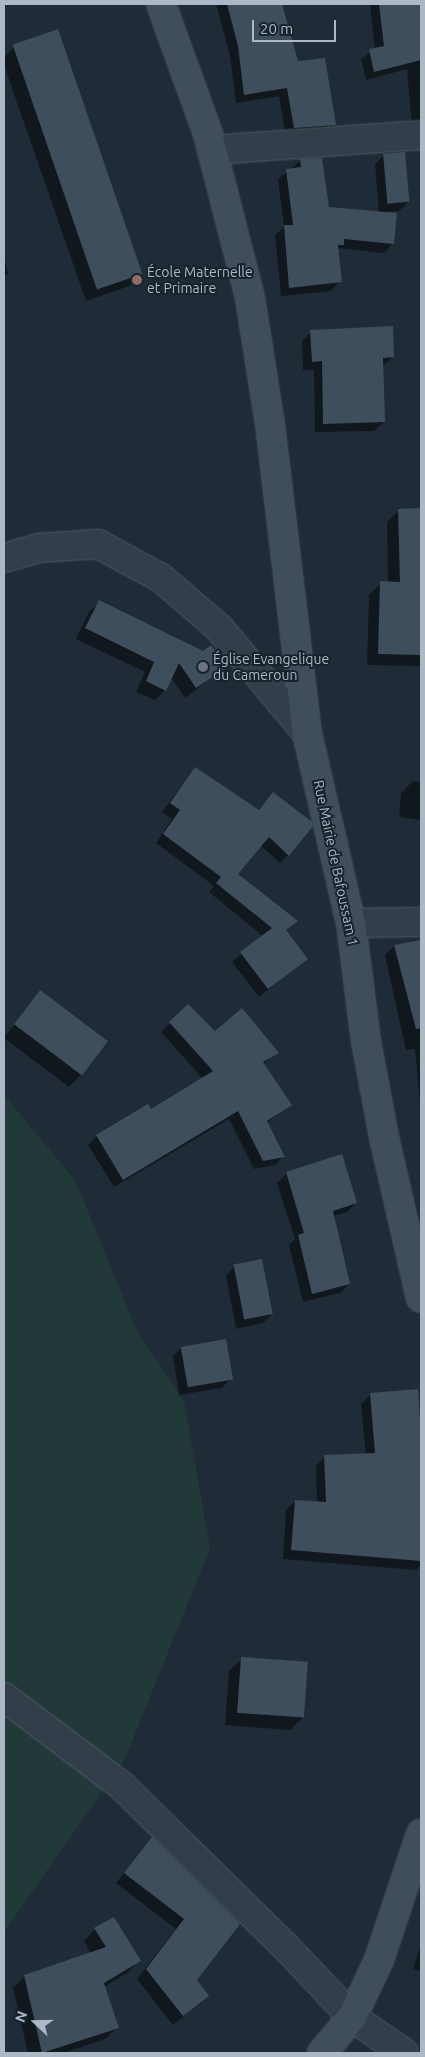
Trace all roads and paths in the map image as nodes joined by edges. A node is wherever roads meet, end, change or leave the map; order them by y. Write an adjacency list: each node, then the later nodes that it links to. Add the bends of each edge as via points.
1 (161, 4): 3 (street, Rue Mairie de Bafoussam 1)
2 (421, 135): 3 (street)
3 (212, 150): 5 (street, Rue Mairie de Bafoussam 1, via 250,298 270,424)
4 (4, 558): 5 (street, via 38,548 98,544 161,578 220,628)
5 (307, 733): 7 (street, Rue Mairie de Bafoussam 1)
6 (421, 922): 7 (street)
7 (351, 923): 8 (street, Rue Mairie de Bafoussam 1, via 366,1041)
8 (421, 1298)
9 (4, 1697): 12 (street, via 122,1786 284,1945)
10 (421, 1834): 11 (street)
11 (416, 1869): 12 (street)
12 (352, 2017): 13 (street); 14 (street)
13 (322, 2053)
14 (404, 2053)

